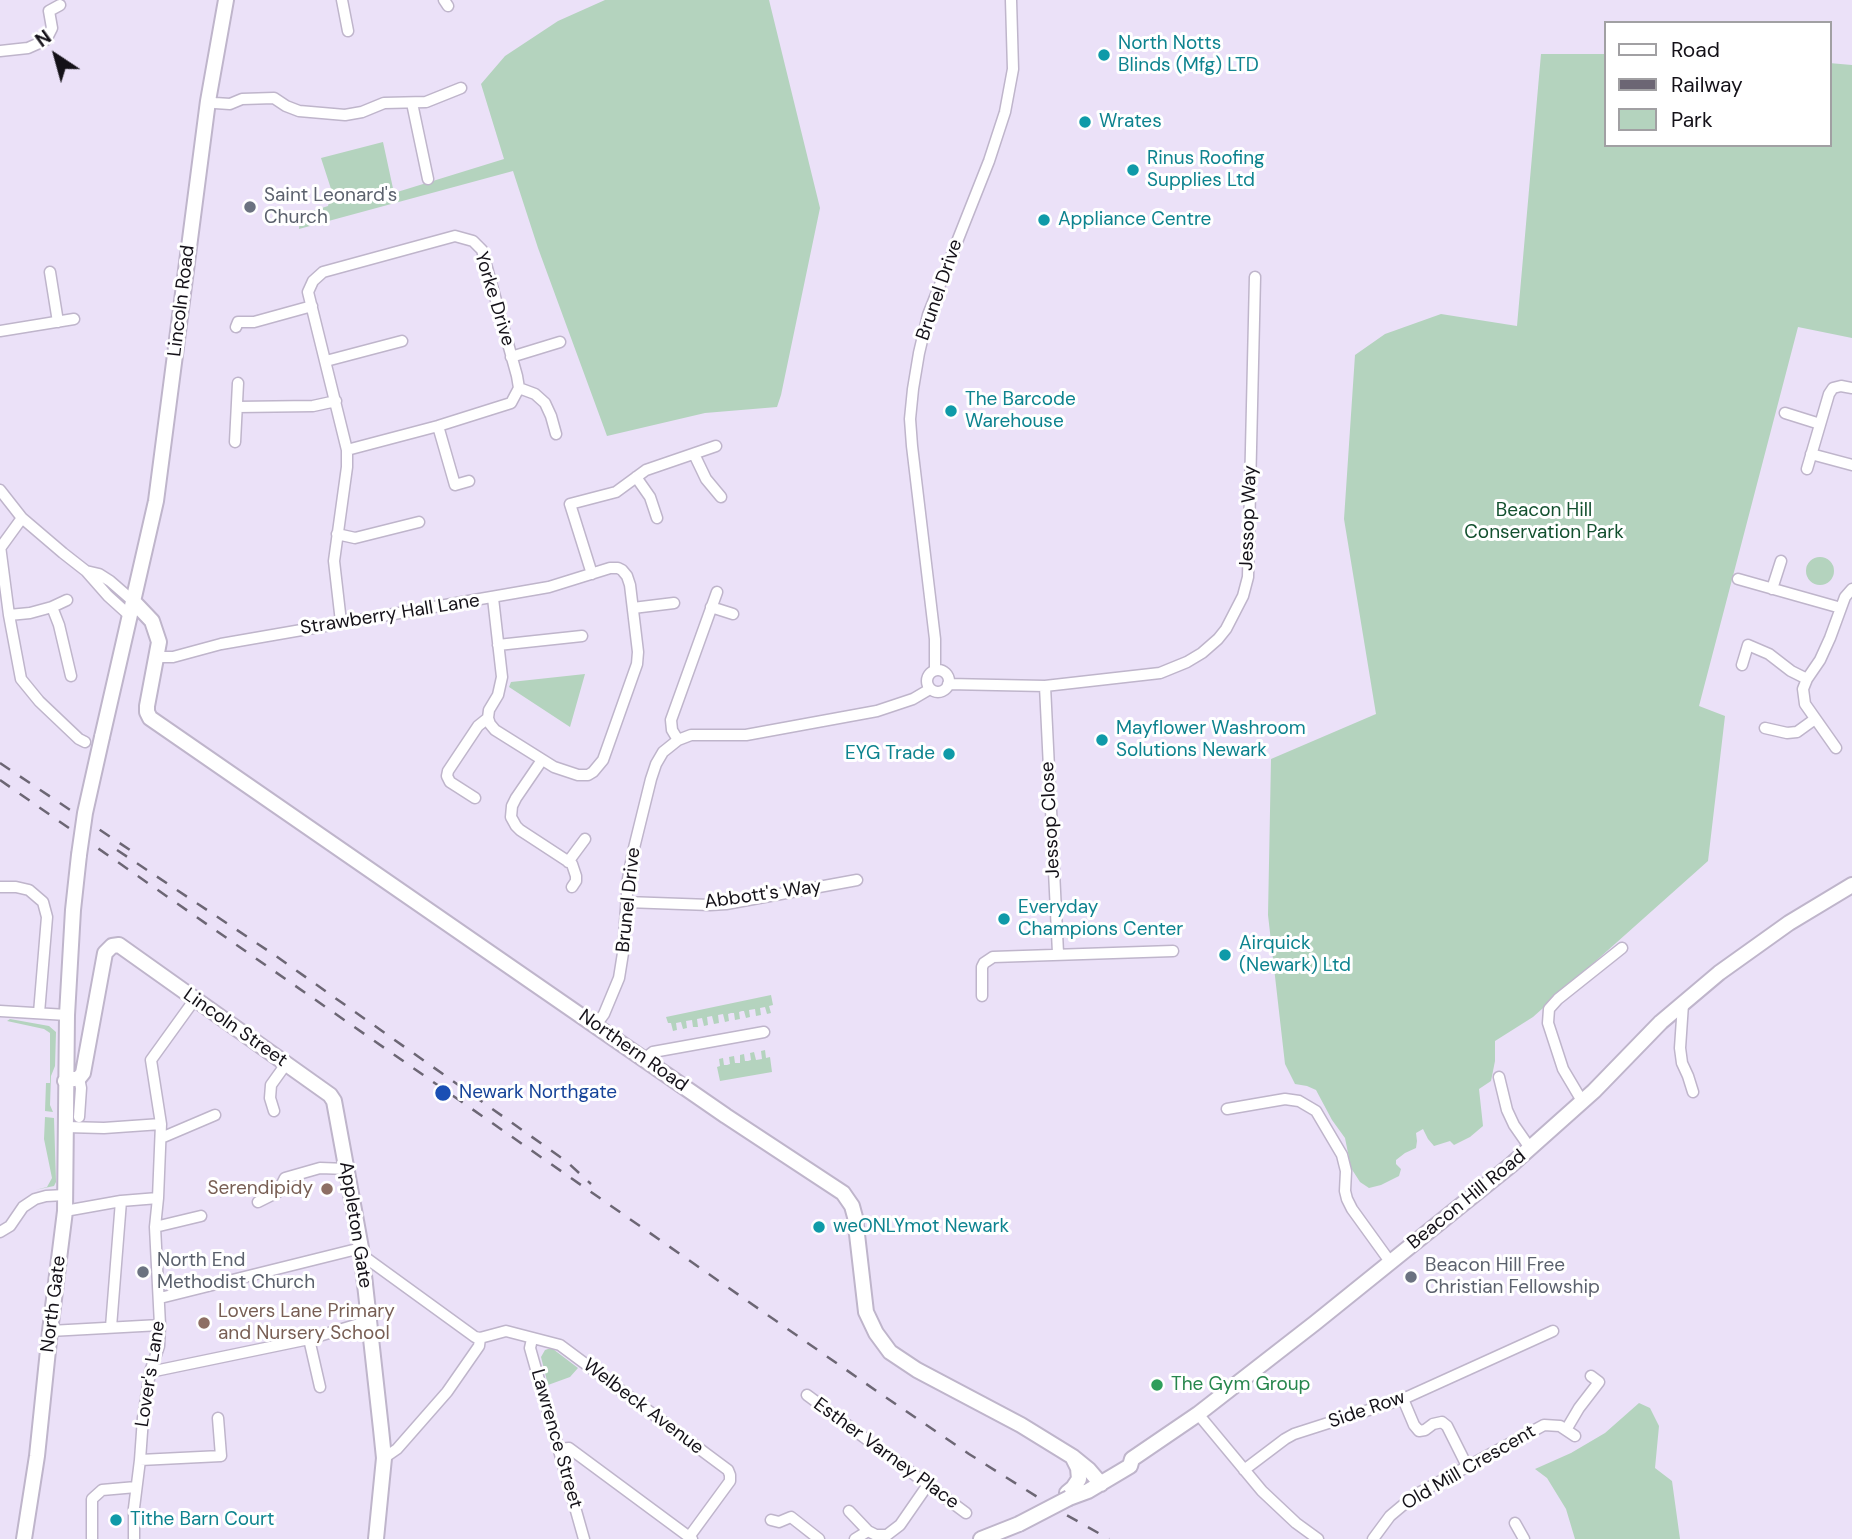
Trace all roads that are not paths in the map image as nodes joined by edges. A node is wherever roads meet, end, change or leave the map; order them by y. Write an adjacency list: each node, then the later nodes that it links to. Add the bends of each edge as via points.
1 (226, 0): 8 (street, Lincoln Road)
2 (342, 0): 5 (street)
3 (1012, 0): 69 (street, Brunel Drive, via 1009,96 989,161 928,315 912,397 912,446)
4 (60, 5): 6 (street, via 49,11 52,28 46,40 28,48)
5 (348, 31)
6 (0, 51)
7 (461, 88): 9 (street)
8 (208, 101): 9 (street, via 230,104 274,98 299,111 345,115 384,103); 59 (street, Lincoln Road, via 156,502)
9 (412, 103): 10 (street)
10 (428, 178)
11 (50, 272): 15 (street)
12 (1255, 277): 73 (street, Jessop Way, via 1249,559 1235,615 1211,646 1173,668 1146,676)
13 (312, 306): 16 (street); 20 (street, Yorke Drive, via 308,292 323,272 455,236 473,241 482,250); 21 (street, Yorke Drive)
14 (74, 319): 15 (street)
15 (58, 322): 17 (street)
16 (236, 327)
17 (0, 331)
18 (402, 341): 21 (street)
19 (560, 342): 20 (street)
20 (511, 357): 23 (street, Yorke Drive)
21 (326, 361): 25 (street, Yorke Drive)
22 (239, 383): 26 (street)
23 (519, 388): 29 (street, via 511,403); 30 (street, via 545,403)
24 (1852, 388): 28 (street, via 1833,388)
25 (335, 401): 26 (street, via 313,406); 33 (street, Yorke Drive)
26 (237, 407): 31 (street)
27 (1785, 413): 28 (street)
28 (1820, 424): 35 (street)
29 (438, 426): 33 (street); 39 (street, via 455,485)
30 (556, 434)
31 (235, 442)
32 (716, 446): 34 (street)
33 (347, 450): 45 (street, Yorke Drive)
34 (694, 454): 38 (street); 41 (street)
35 (1811, 454): 36 (street); 37 (street)
36 (1852, 465)
37 (1807, 469)
38 (636, 477): 43 (street, via 650,497); 48 (street, via 616,492 570,504)
39 (469, 481)
40 (0, 490): 42 (street)
41 (720, 497)
42 (22, 518): 46 (street); 59 (street, via 86,571 99,574)
43 (657, 519)
44 (419, 522): 45 (street, via 355,538)
45 (337, 534): 64 (street, Yorke Drive, via 334,561)
46 (1, 546): 53 (street)
47 (1781, 561): 50 (street)
48 (592, 574): 54 (street, Strawberry Hall Lane); 60 (street, Strawberry Hall Lane, via 610,568 622,570 630,585)
49 (1738, 579): 50 (street)
50 (1772, 589): 61 (street)
51 (1852, 589): 61 (street)
52 (717, 592): 58 (street)
53 (3, 593): 63 (street)
54 (493, 598): 64 (street, Strawberry Hall Lane); 66 (street)
55 (67, 600): 57 (street)
56 (674, 603): 60 (street)
57 (52, 607): 63 (street); 70 (street)
58 (711, 607): 62 (street); 79 (street, via 671,720)
59 (131, 608): 67 (street, Northern Road, via 152,621 159,642); 101 (street, Lincoln Road, bridge, via 85,813)
60 (633, 608): 83 (street, via 637,664 600,765 578,775)
61 (1841, 608): 71 (street, via 1820,660)
62 (733, 614)
63 (9, 615): 80 (street, via 21,679)
64 (341, 622): 67 (street, Strawberry Hall Lane, via 173,657)
65 (582, 636): 66 (street)
66 (498, 645): 75 (street, via 502,677)
67 (157, 656): 102 (street, Northern Road, via 147,706 150,718)
68 (1742, 665): 71 (street, via 1750,641)
69 (935, 670): 72 (street, via 947,675); 74 (street, via 927,677)
70 (71, 676)
71 (1807, 679): 76 (street, via 1805,704)
72 (948, 684): 73 (street, Jessop Way); 74 (street, via 941,691)
73 (1045, 686): 95 (street, Jessop Close)
74 (930, 689): 79 (street, via 877,711 746,735 698,734)
75 (488, 718): 83 (street, via 495,730); 84 (street, via 478,726 447,776)
76 (1815, 719): 78 (street, via 1797,732); 82 (street)
77 (1765, 728): 78 (street)
78 (1780, 732): 81 (street)
79 (678, 740): 91 (street, Brunel Drive, via 663,752 651,779 636,835)
80 (85, 742)
81 (1778, 743)
82 (1836, 748)
83 (542, 760): 86 (street, via 516,798 512,817 520,830)
84 (475, 798)
85 (584, 839): 86 (street)
86 (568, 862): 90 (street, via 576,876)
87 (857, 880): 91 (street, Abbott's Way, via 726,904)
88 (1852, 885): 98 (street, Beacon Hill Road, via 1779,930)
89 (0, 887): 100 (street, via 29,890 43,902 47,917)
90 (572, 887)
91 (626, 902): 102 (street, Brunel Drive, via 620,978)
92 (119, 945): 97 (street, Lincoln Street); 107 (street, North Gate, via 105,953 83,1073)
93 (1622, 948): 109 (street, via 1549,1009 1548,1023 1563,1069)
94 (1173, 951): 95 (street)
95 (1058, 953): 96 (street, via 988,959 981,973)
96 (982, 996)
97 (195, 999): 105 (street, Lincoln Street); 115 (street, Lover's Lane, via 151,1060)
98 (1683, 1004): 108 (street, via 1680,1048); 109 (street, Beacon Hill Road)
99 (0, 1011): 100 (street)
100 (39, 1013): 101 (street)
101 (67, 1015): 107 (street, Lincoln Road)
102 (596, 1025): 104 (street, Northern Road)
103 (764, 1032): 104 (street, via 653,1052)
104 (644, 1059): 149 (street, Northern Road, via 847,1197 855,1217 866,1312 890,1352)
105 (286, 1064): 111 (street, via 271,1085); 114 (street, Lincoln Street, via 330,1095)
106 (1499, 1077): 118 (street, via 1507,1110)
107 (72, 1080): 113 (street, North Gate, via 81,1088); 116 (street, North Gate)
108 (1693, 1092)
109 (1582, 1101): 118 (street, Beacon Hill Road)
110 (1227, 1109): 129 (street, via 1286,1099 1316,1111 1342,1155 1347,1199)
111 (274, 1111)
112 (211, 1115): 117 (street)
113 (79, 1117)
114 (338, 1120): 119 (street, Appleton Gate)
115 (161, 1124): 116 (street); 117 (street, Lover's Lane)
116 (65, 1128): 120 (street, North Gate)
117 (161, 1138): 121 (street, Lover's Lane)
118 (1530, 1148): 129 (street, Beacon Hill Road)
119 (347, 1169): 123 (street, via 320,1168 285,1178 278,1192); 128 (street, Appleton Gate)
120 (65, 1195): 124 (street, North Gate); 127 (street, via 35,1199)
121 (158, 1198): 122 (street); 126 (street, Lover's Lane)
122 (121, 1201): 124 (street); 133 (street)
123 (258, 1202)
124 (65, 1211): 134 (street, North Gate)
125 (201, 1216): 126 (street)
126 (155, 1227): 130 (street, Lover's Lane)
127 (0, 1232)
128 (362, 1252): 130 (street); 131 (street, Appleton Gate); 136 (street)
129 (1391, 1263): 144 (street, Beacon Hill Road)
130 (160, 1298): 132 (street, Lover's Lane)
131 (369, 1321): 137 (street); 150 (street, Appleton Gate)
132 (160, 1325): 133 (street); 139 (street, Lover's Lane)
133 (111, 1327): 134 (street)
134 (50, 1331): 164 (street, North Gate)
135 (1553, 1331): 143 (street, Side Row, via 1496,1361)
136 (480, 1338): 138 (street, Welbeck Avenue, via 506,1331); 150 (street, via 447,1392)
137 (309, 1339): 139 (street); 141 (street)
138 (532, 1339): 148 (street, Lawrence Street, via 530,1348); 163 (street, Welbeck Avenue, via 560,1345 727,1470 730,1481)
139 (150, 1372): 151 (street, Lover's Lane)
140 (1591, 1376): 146 (street, via 1599,1382)
141 (320, 1387)
142 (807, 1395): 155 (street, Esther Varney Place)
143 (1403, 1399): 152 (street, via 1419,1431 1442,1422 1447,1426); 153 (street, Side Row, via 1294,1434)
144 (1198, 1414): 153 (street); 154 (street, Beacon Hill Road, via 1132,1459 1125,1458)
145 (218, 1418): 151 (street, via 221,1456)
146 (1566, 1430): 147 (street, Old Mill Crescent); 152 (street, Old Mill Crescent, via 1544,1425)
147 (1575, 1436)
148 (559, 1448): 163 (street, via 569,1448); 168 (street, Lawrence Street)
149 (1073, 1457): 154 (street, Northern Road); 157 (street, via 1079,1479)
150 (384, 1458): 167 (street, Appleton Gate)
151 (140, 1460): 156 (street, Lover's Lane)
152 (1467, 1466): 173 (street, Old Mill Crescent, via 1402,1505)
153 (1244, 1470): 172 (street)
154 (1098, 1481): 157 (street)
155 (928, 1486): 159 (street, Esther Varney Place); 161 (street, via 900,1525 887,1535)
156 (136, 1488): 165 (street, via 102,1490 92,1499); 166 (street, Lover's Lane)
157 (1068, 1495): 171 (street, bridge, via 1042,1514)
158 (849, 1511): 161 (street)
159 (966, 1513)
160 (771, 1520): 169 (street, via 792,1517)
161 (868, 1531): 170 (street)
162 (1519, 1531): 174 (street)
163 (690, 1538)
164 (24, 1539)
165 (92, 1539)
166 (134, 1539)
167 (376, 1539)
168 (584, 1539)
169 (819, 1539)
170 (855, 1539)
171 (981, 1539)
172 (1318, 1539)
173 (1373, 1539)
174 (1510, 1539)

